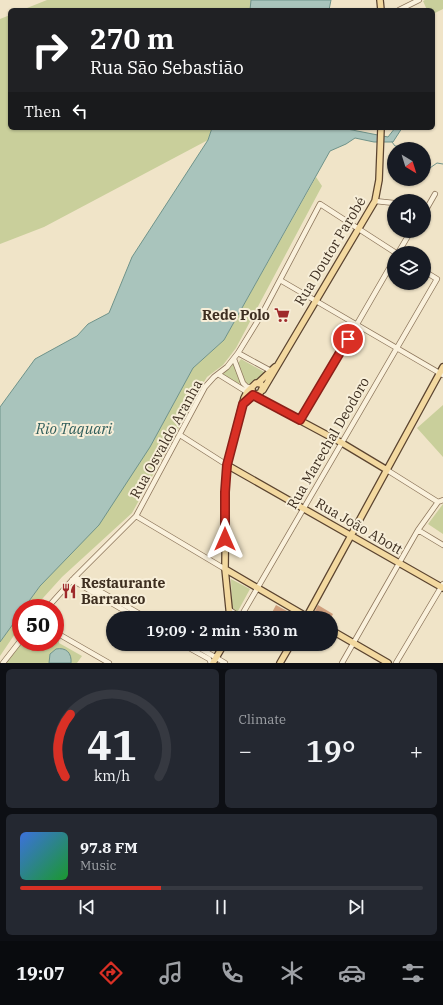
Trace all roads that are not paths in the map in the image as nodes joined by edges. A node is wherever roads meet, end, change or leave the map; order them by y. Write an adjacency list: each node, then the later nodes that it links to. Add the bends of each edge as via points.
1 (419, 0): 2 (street)
2 (403, 8)
3 (381, 131): 5 (main road, Rua Doutor Parobé, via 379,180)
4 (435, 194): 6 (street)
5 (375, 201): 7 (street); 8 (main road, Rua Doutor Parobé)
6 (431, 201)
7 (387, 202)
8 (358, 230): 9 (street); 12 (street, Rua Osvaldo Aranha, via 320,204); 15 (main road, Rua Doutor Parobé)
9 (387, 247)
10 (387, 272): 16 (street)
11 (431, 275): 13 (street, Rua Marechal Deodoro, via 437,279)
12 (280, 280): 15 (street); 18 (street, Rua Osvaldo Aranha)
13 (431, 289)
14 (431, 290): 17 (street, Rua Marechal Deodoro)
15 (315, 301): 16 (street); 20 (main road, Rua Doutor Parobé)
16 (356, 325): 17 (street); 31 (street)
17 (397, 348): 24 (street); 33 (street, Rua Marechal Deodoro)
18 (238, 353): 19 (street, Rua Osvaldo Aranha); 22 (street)
19 (234, 359): 23 (street, Rua Osvaldo Aranha); 26 (street, via 245,385)
20 (279, 362): 22 (main road, Rua Doutor Parobé); 28 (main road, Rua Doutor Parobé)
21 (443, 367): 24 (main road)
22 (271, 371): 25 (main road, Rua Doutor Parobé)
23 (218, 374): 27 (street); 32 (street, Rua Osvaldo Aranha, via 205,387)
24 (441, 374): 35 (main road)
25 (258, 383): 26 (main road, Rua Doutor Parobé); 28 (main road, via 262,386)
26 (252, 387): 27 (main road, Rua Doutor Parobé); 28 (main road)
27 (247, 392): 28 (main road); 30 (main road)
28 (258, 393): 29 (main road); 29 (main road); 30 (main road, Rua Doutor Parobé)
29 (267, 402): 31 (main road)
30 (243, 404): 34 (main road)
31 (300, 420): 33 (main road)
32 (180, 434): 34 (street, Rua João Abott); 38 (street, Rua Osvaldo Aranha)
33 (342, 443): 35 (main road); 37 (street, Rua Marechal Deodoro)
34 (227, 465): 37 (main road, Rua João Abott); 43 (main road)
35 (387, 470): 36 (street); 40 (main road)
36 (440, 501): 39 (street)
37 (304, 508): 40 (main road, Rua João Abott); 46 (street, Rua Marechal Deodoro)
38 (136, 516): 43 (street); 44 (street, Rua Osvaldo Aranha)
39 (418, 530): 41 (street); 42 (street)
40 (351, 535): 42 (main road, Rua João Abott); 54 (main road)
41 (443, 545)
42 (400, 563): 45 (main road, Rua João Abott); 57 (street)
43 (227, 569): 46 (main road); 49 (main road)
44 (73, 579): 47 (street); 48 (street, Rua Osvaldo Aranha)
45 (442, 586): 69 (street)
46 (258, 588): 52 (street, Rua Marechal Deodoro); 53 (main road)
47 (97, 592): 50 (street); 51 (street)
48 (55, 599)
49 (230, 610)
50 (126, 611)
51 (134, 611)
52 (244, 611)
53 (297, 611)
54 (310, 611)
55 (338, 634): 57 (main road)
56 (64, 637): 64 (street)
57 (354, 643): 67 (street); 68 (main road)
58 (12, 651): 63 (street)
59 (199, 651): 62 (street)
60 (219, 651): 62 (main road)
61 (287, 651): 66 (main road)
62 (213, 661): 65 (street)
63 (3, 663)
64 (109, 663)
65 (225, 663)
66 (280, 663)
67 (342, 663)
68 (388, 663)
69 (396, 663)

